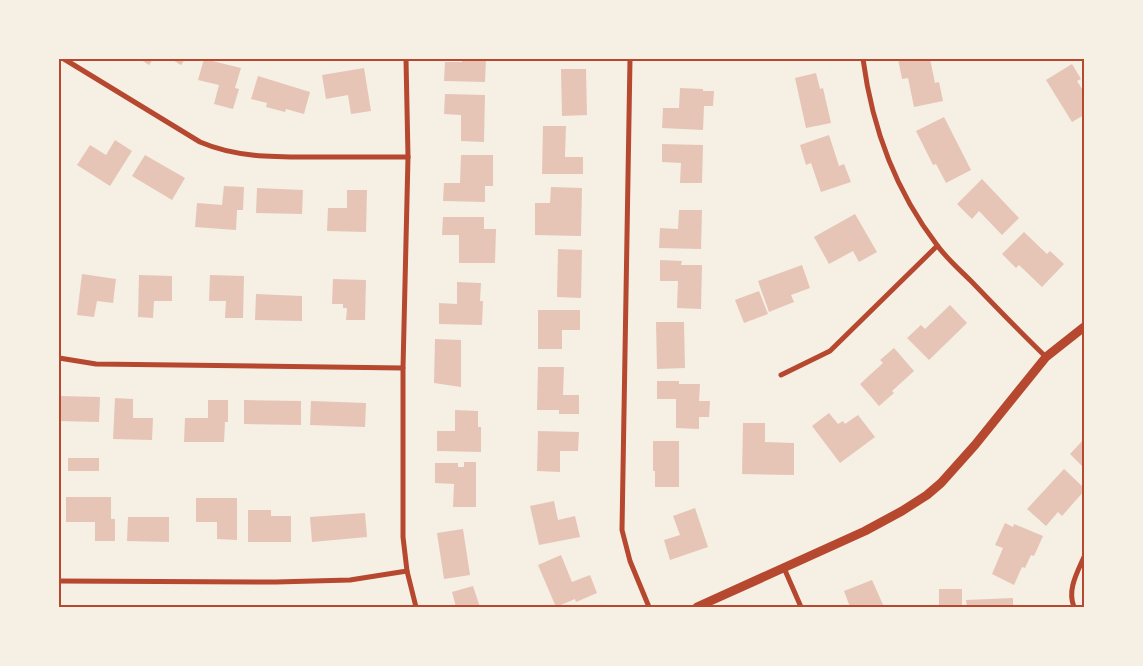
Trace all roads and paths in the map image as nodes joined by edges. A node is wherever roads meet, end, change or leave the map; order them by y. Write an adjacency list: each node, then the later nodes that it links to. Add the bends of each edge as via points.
1 (64, 59): 5 (street, via 215,148 237,154 266,156)
2 (406, 59): 5 (street)
3 (630, 59): 17 (street, via 622,530 630,561)
4 (862, 59): 6 (street, via 880,142 898,182)
5 (408, 156): 10 (street)
6 (937, 246): 8 (street); 11 (street, via 830,351)
7 (1084, 327): 8 (street)
8 (1046, 357): 13 (street, via 975,446 927,495 865,531)
9 (59, 358): 10 (street, via 96,364)
10 (404, 368): 14 (street, via 403,537)
11 (781, 375)
12 (1084, 557): 20 (street, via 1074,578)
13 (784, 568): 18 (street); 19 (street)
14 (406, 571): 15 (street, via 350,580 276,582); 16 (street)
15 (59, 580)
16 (416, 607)
17 (649, 607)
18 (697, 607)
19 (801, 607)
20 (1074, 607)

